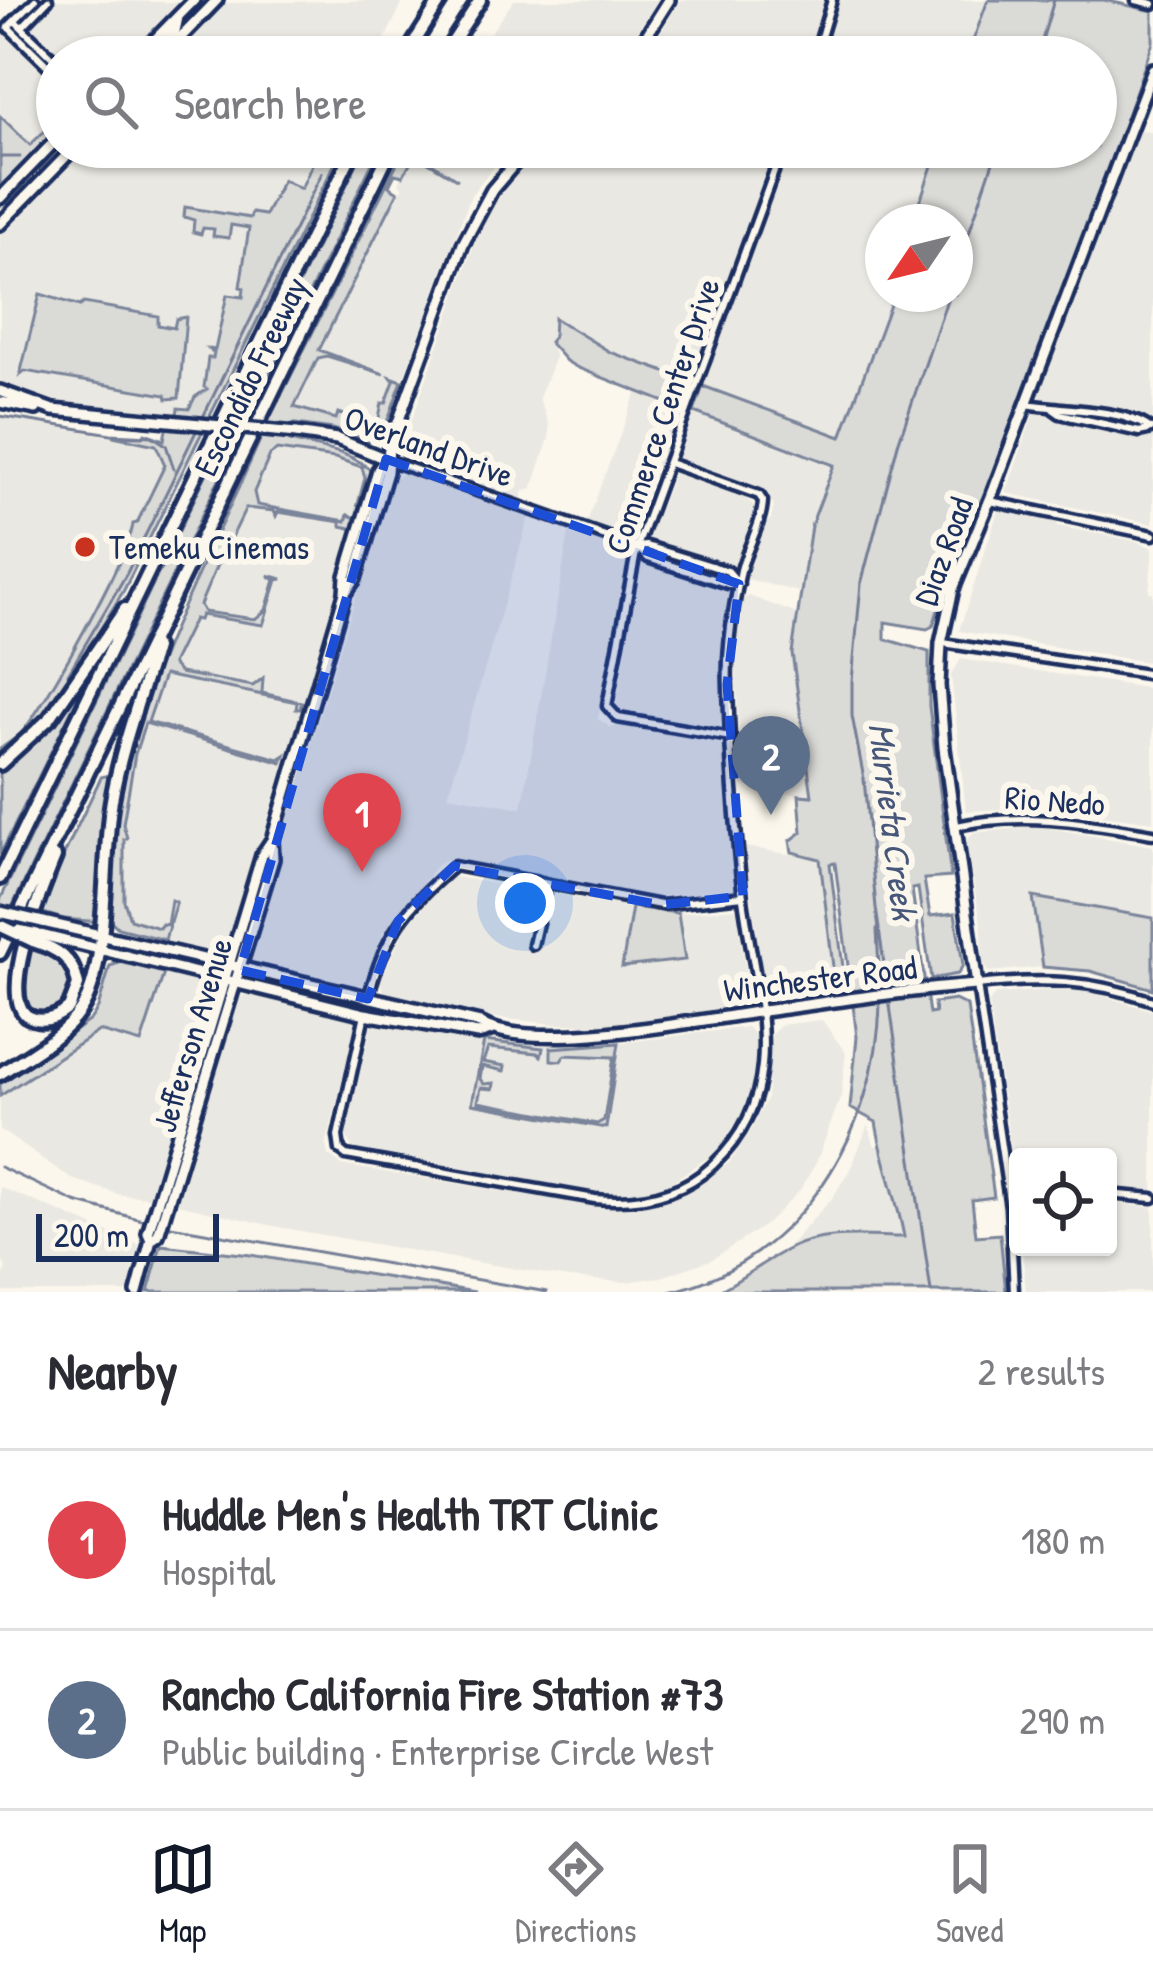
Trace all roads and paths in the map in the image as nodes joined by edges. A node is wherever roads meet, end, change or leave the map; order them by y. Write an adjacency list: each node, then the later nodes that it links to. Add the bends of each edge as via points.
1 (35, 0): 12 (street)
2 (48, 0): 12 (street)
3 (194, 0): 11 (main road)
4 (217, 0): 15 (main road)
5 (441, 0): 16 (highway)
6 (480, 0): 17 (highway)
7 (670, 0): 18 (main road)
8 (832, 0): 19 (street)
9 (1136, 0): 10 (street)
10 (1153, 4)
11 (178, 17): 13 (main road); 14 (main road)
12 (17, 28): 20 (street); 21 (street)
13 (159, 36)
14 (171, 36)
15 (182, 36)
16 (418, 36)
17 (457, 36)
18 (647, 36)
19 (821, 36)
20 (36, 44)
21 (36, 50)
22 (1153, 69): 24 (main road, Diaz Road)
23 (36, 161): 31 (main road)
24 (1117, 165)
25 (55, 168): 32 (main road)
26 (345, 168): 44 (highway, Escondido Freeway)
27 (382, 168): 45 (highway, Escondido Freeway)
28 (510, 168): 38 (main road, Jefferson Avenue, via 463,244)
29 (775, 168): 39 (street, Commerce Center Drive)
30 (1116, 168): 35 (main road, Diaz Road)
31 (0, 198)
32 (0, 224)
33 (0, 391): 36 (main road, Overland Drive)
34 (0, 402): 36 (main road, Overland Drive)
35 (1027, 404): 37 (street); 40 (main road, Diaz Road)
36 (53, 410): 38 (main road, Overland Drive, bridge, via 337,439)
37 (1152, 429)
38 (386, 459): 42 (street, Overland Drive); 53 (main road, Jefferson Avenue)
39 (669, 463): 42 (street, Commerce Center Drive); 43 (street, via 763,501)
40 (990, 501): 41 (street); 46 (main road, Diaz Road, via 953,589)
41 (1153, 535)
42 (637, 548): 43 (street, Overland Drive, via 728,571); 48 (street, Commerce Center Drive, via 607,706 618,718)
43 (739, 584): 48 (street, via 728,655)
44 (135, 598): 49 (highway, via 50,718); 55 (highway, Escondido Freeway)
45 (166, 611): 50 (highway, Escondido Freeway); 62 (highway, via 112,798)
46 (941, 643): 47 (street); 51 (main road, Diaz Road)
47 (1153, 675)
48 (731, 737): 57 (street)
49 (0, 764)
50 (88, 775): 61 (highway, via 9,978 20,1011 55,1018 74,1002 77,976 62,954); 64 (highway, Escondido Freeway)
51 (953, 827): 52 (street, Rio Nedo, via 1042,818); 68 (main road, Diaz Road)
52 (1153, 834)
53 (272, 841): 54 (main road, Jefferson Avenue); 58 (main road, Jefferson Avenue)
54 (257, 871): 58 (main road); 65 (main road, Jefferson Avenue)
55 (0, 878)
56 (547, 884): 57 (street, via 661,905); 63 (street); 69 (street, via 454,866 398,921)
57 (743, 896): 71 (street)
58 (259, 907): 65 (main road, Jefferson Avenue)
59 (3, 912): 62 (main road, Winchester Road, bridge)
60 (0, 926): 61 (highway, bridge)
61 (35, 938): 62 (main road, Winchester Road)
62 (100, 942): 65 (main road, Winchester Road); 66 (main road, Winchester Road); 74 (highway, via 76,1016)
63 (533, 945)
64 (0, 953)
65 (235, 968): 66 (main road, Jefferson Avenue); 67 (main road, Jefferson Avenue); 69 (main road, Winchester Road)
66 (225, 980): 67 (main road, Winchester Road); 75 (main road, Jefferson Avenue)
67 (237, 983): 72 (main road, Winchester Road); 76 (main road, Jefferson Avenue)
68 (977, 985): 70 (street, Winchester Road, via 1075,980); 71 (main road, Winchester Road); 77 (street, Diaz Road)
69 (368, 998): 73 (main road, Winchester Road)
70 (1153, 1001)
71 (760, 1012): 72 (street, via 758,1096 732,1145 686,1186 615,1201 346,1155 338,1136); 73 (main road, Winchester Road, via 582,1034)
72 (365, 1014): 73 (main road, Winchester Road)
73 (490, 1030)
74 (0, 1074)
75 (188, 1100): 76 (main road); 80 (main road, Jefferson Avenue)
76 (178, 1172): 80 (main road, Jefferson Avenue)
77 (1009, 1176)
78 (1117, 1195): 79 (street)
79 (1153, 1198)
80 (161, 1208): 82 (main road, Jefferson Avenue)
81 (1014, 1256): 83 (street, Diaz Road)
82 (137, 1292)
83 (1014, 1292)

